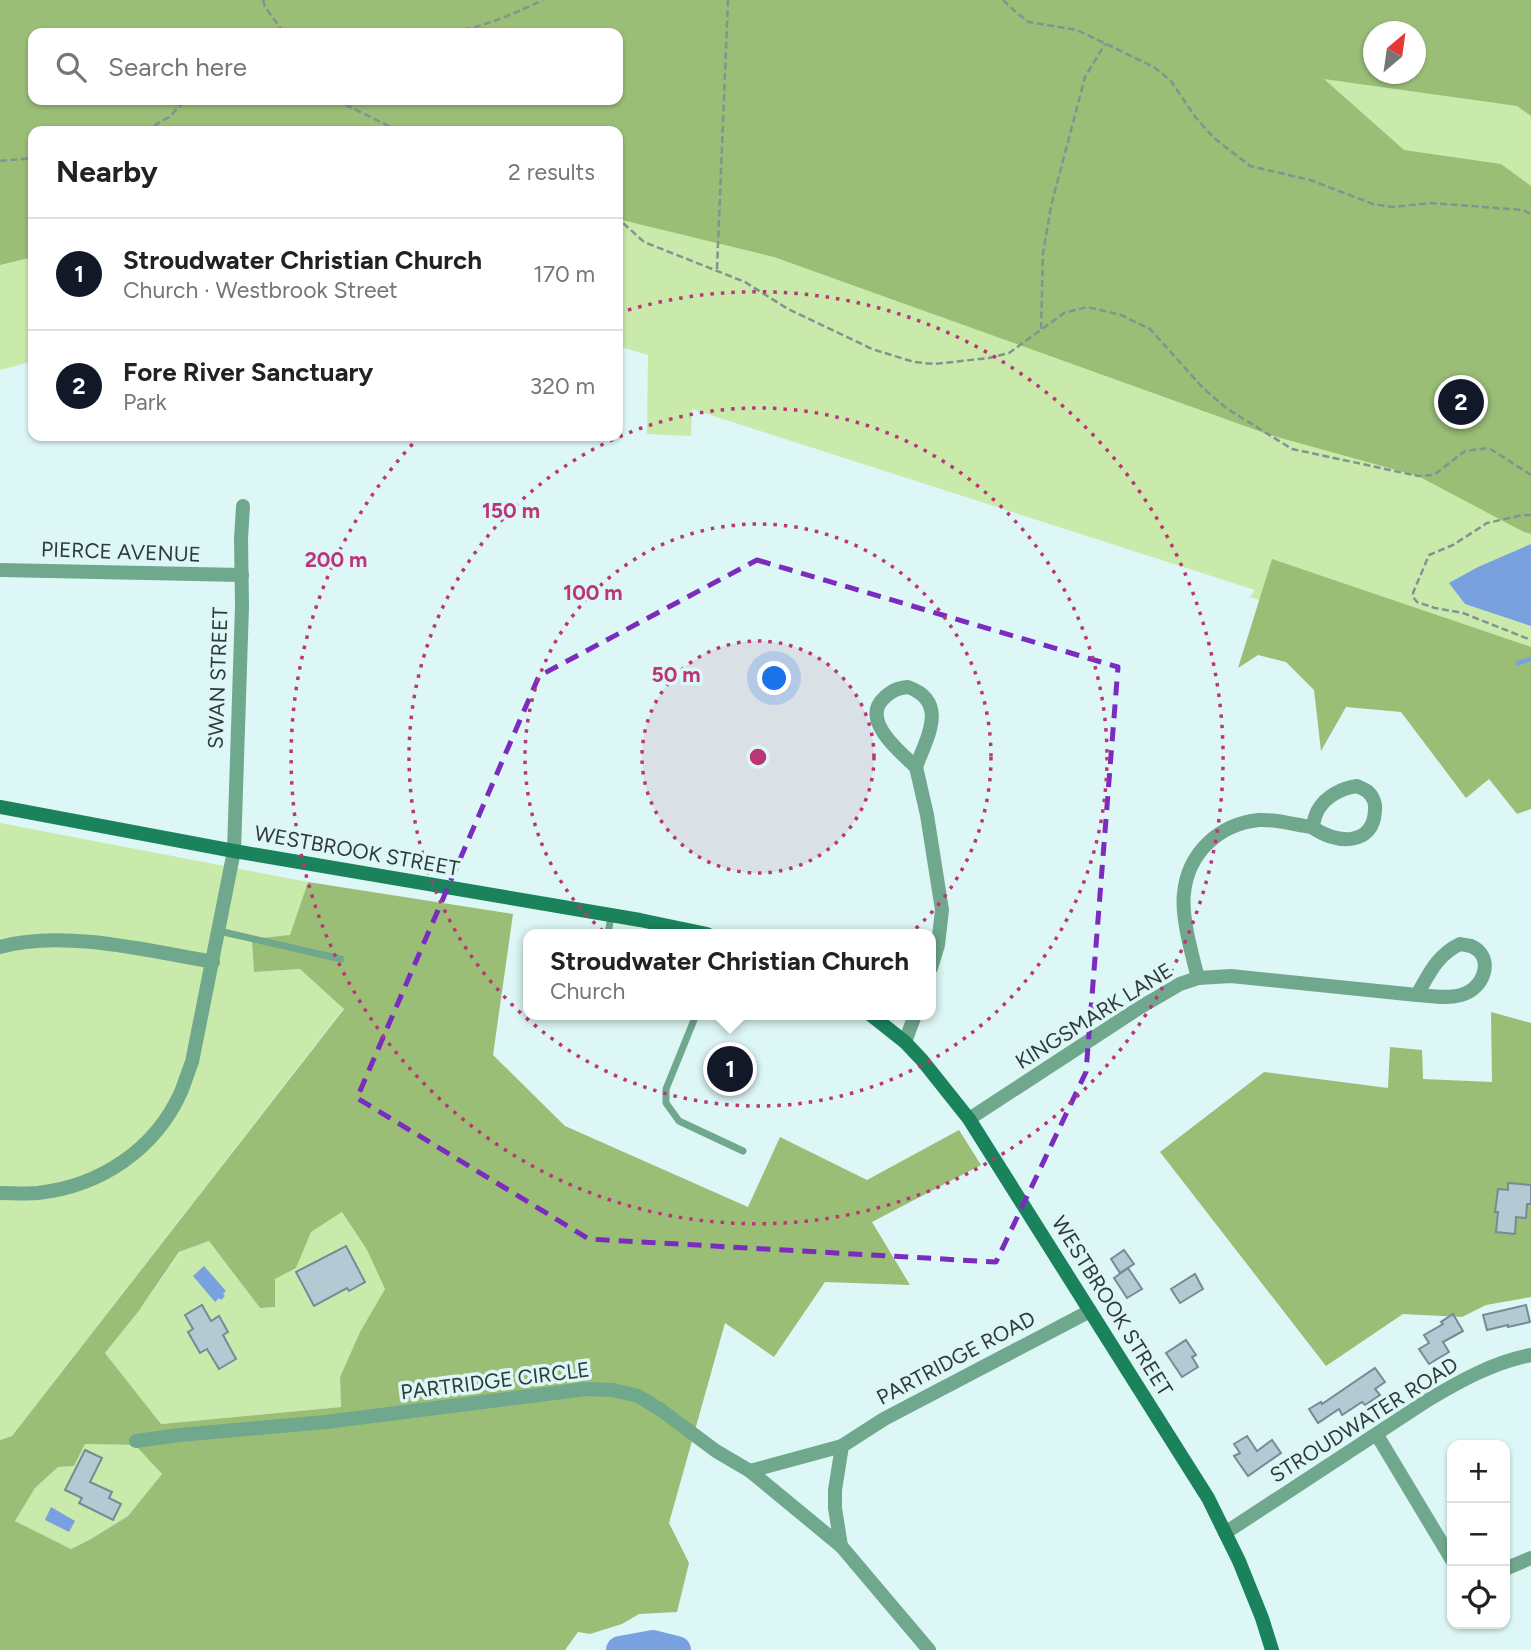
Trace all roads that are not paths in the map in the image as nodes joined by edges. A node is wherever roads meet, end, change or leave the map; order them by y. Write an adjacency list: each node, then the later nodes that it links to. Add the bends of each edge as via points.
1 (243, 506): 3 (street, SWAN STREET)
2 (0, 570): 3 (street, PIERCE AVENUE)
3 (242, 575): 7 (street, SWAN STREET)
4 (916, 767): 4 (street, via 933,716 930,701 908,687 895,689 880,701 877,719 882,732); 13 (street, via 942,910)
5 (0, 807): 7 (main road, WESTBROOK STREET)
6 (1312, 827): 6 (street, via 1334,838 1363,836 1374,821 1376,804 1369,792 1357,786 1343,788 1317,811); 16 (street, via 1261,820 1239,824 1209,840 1196,856 1183,894)
7 (234, 851): 8 (main road, WESTBROOK STREET); 11 (street, SWAN STREET)
8 (611, 916): 9 (lane); 10 (main road, WESTBROOK STREET)
9 (609, 929)
10 (680, 929)
11 (219, 931): 14 (lane); 15 (street, SWAN STREET)
12 (0, 947): 15 (street, via 61,940)
13 (936, 952)
14 (341, 959)
15 (213, 962): 24 (street, SWAN STREET, via 192,1062 180,1094 142,1147 122,1164 67,1188)
16 (1198, 978): 17 (street, KINGSMARK LANE, via 1231,976); 22 (street, KINGSMARK LANE, via 1139,1008)
17 (1417, 995): 17 (street, KINGSMARK LANE, via 1449,997 1478,987 1486,971 1482,956 1473,947 1460,944 1447,950)
18 (694, 1020): 23 (lane, via 666,1089 666,1103 679,1121)
19 (877, 1020): 21 (main road, WESTBROOK STREET)
20 (913, 1020): 21 (street)
21 (905, 1042): 22 (main road, WESTBROOK STREET)
22 (969, 1119): 25 (main road, WESTBROOK STREET)
23 (743, 1151)
24 (0, 1193)
25 (1090, 1311): 29 (street, PARTRIDGE ROAD, via 884,1419); 31 (main road, WESTBROOK STREET, via 1208,1497)
26 (1531, 1355): 27 (street, STROUDWATER ROAD, via 1458,1382)
27 (1377, 1435): 31 (street, STROUDWATER ROAD); 33 (street)
28 (136, 1441): 30 (street, PARTRIDGE CIRCLE, via 586,1389 613,1390 638,1396)
29 (842, 1446): 30 (street, PARTRIDGE ROAD); 32 (street, via 835,1490)
30 (750, 1472): 32 (street, PARTRIDGE CIRCLE)
31 (1225, 1533): 37 (main road, WESTBROOK STREET)
32 (841, 1546): 36 (street, PARTRIDGE CIRCLE)
33 (1447, 1552)
34 (1531, 1558): 35 (street)
35 (1510, 1567)
36 (929, 1650)
37 (1272, 1650)

